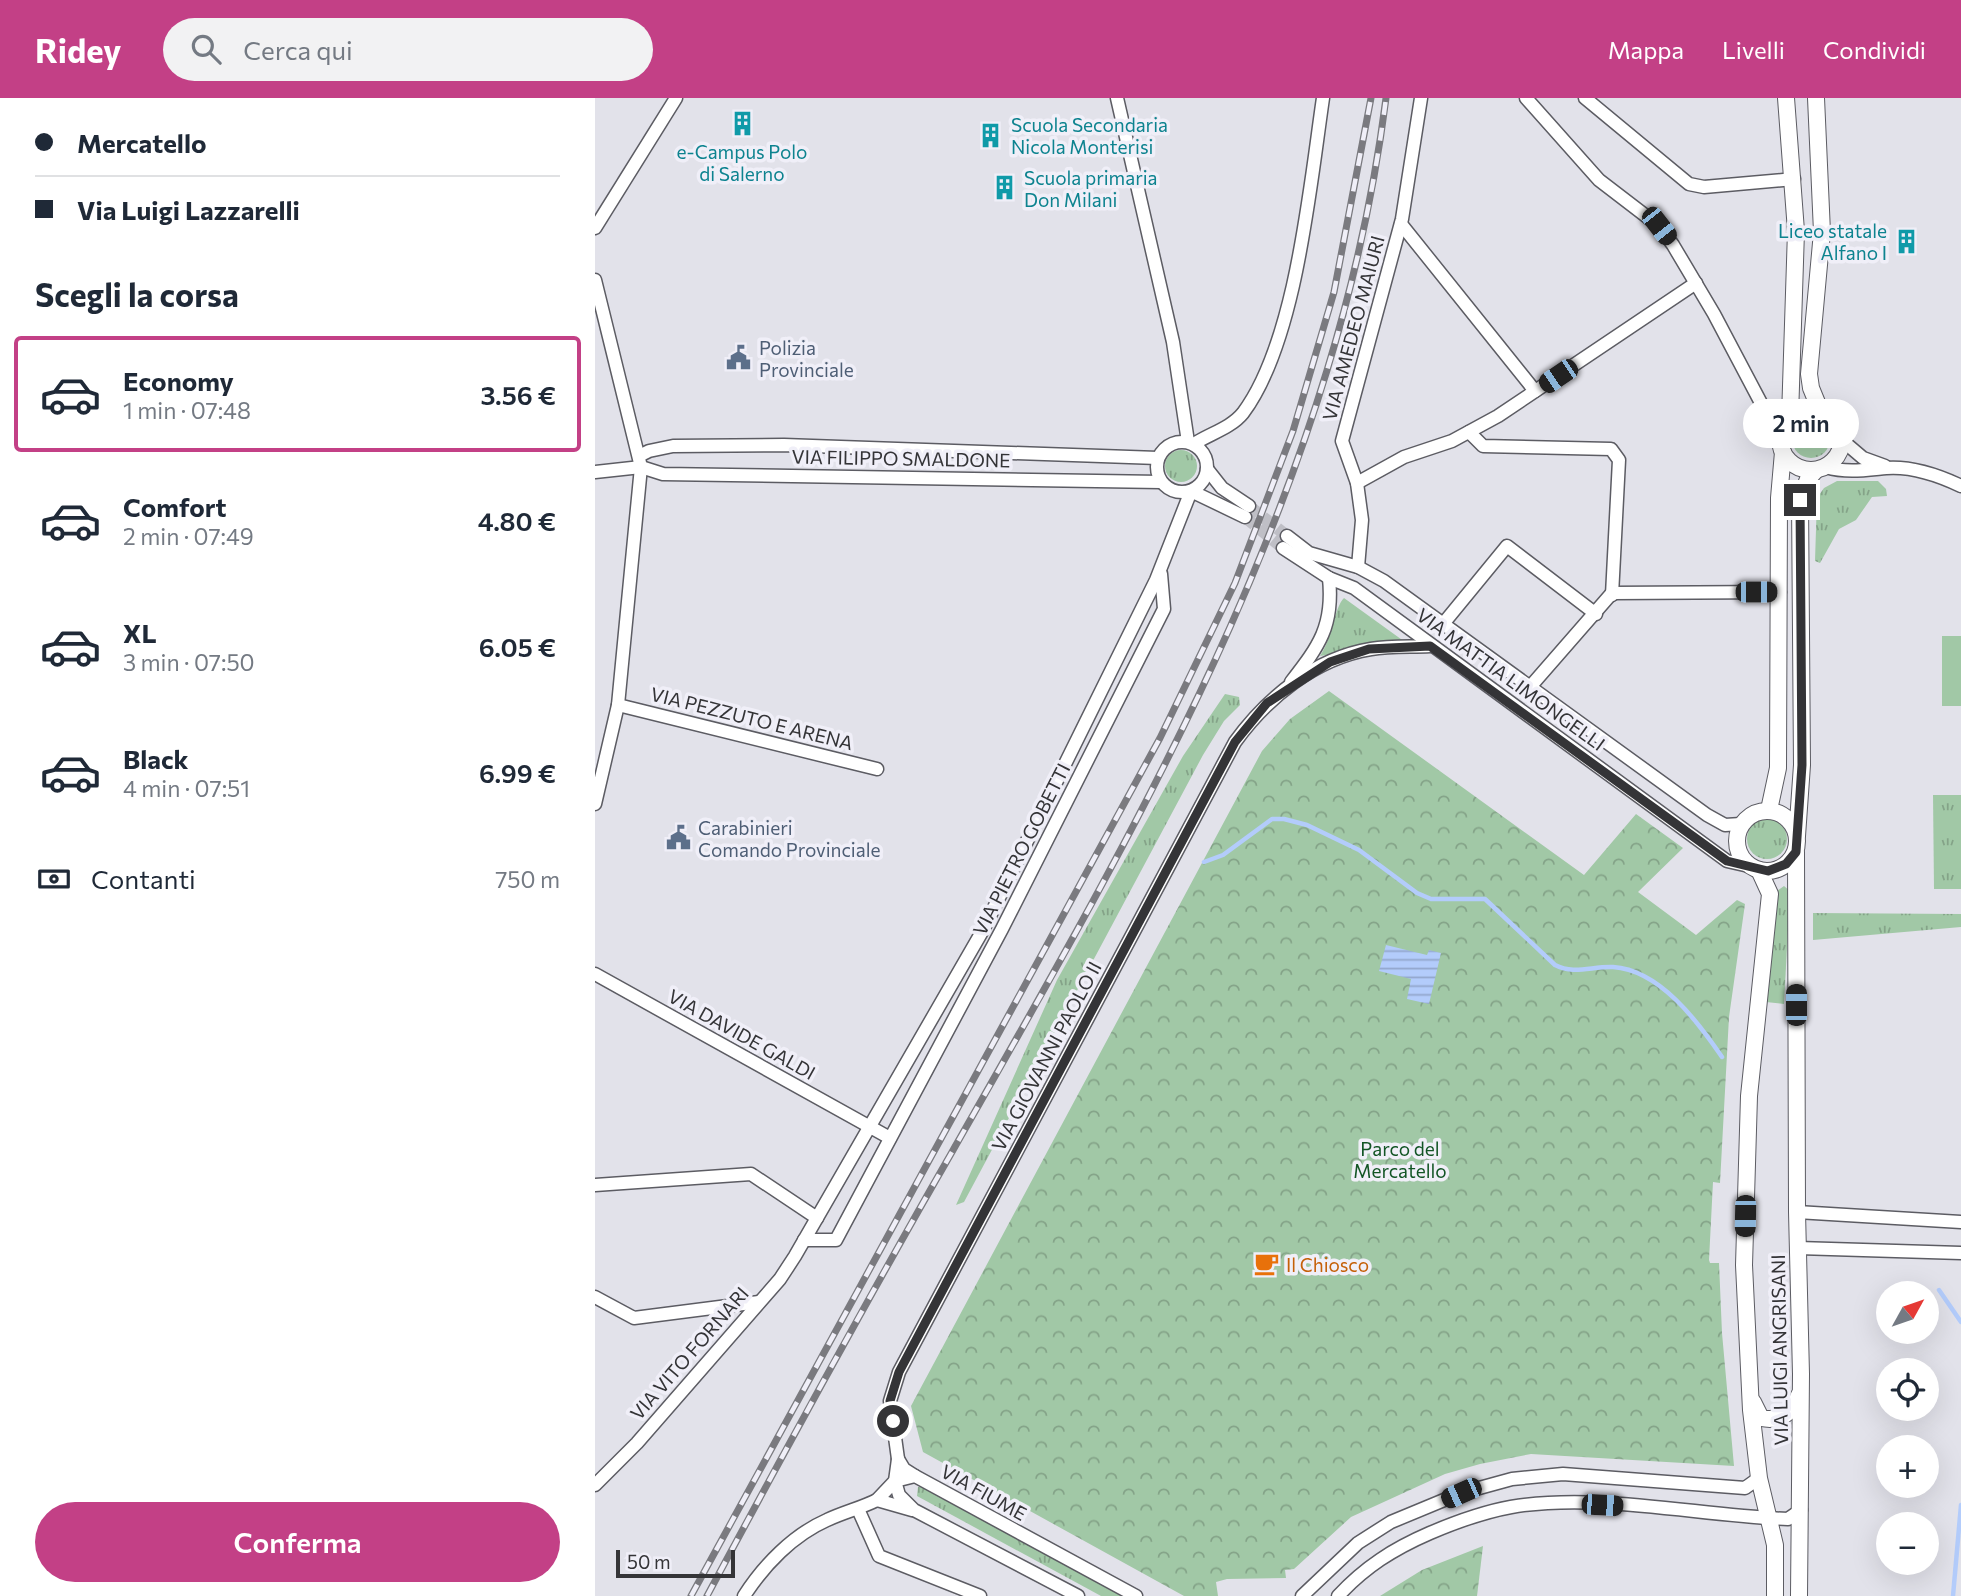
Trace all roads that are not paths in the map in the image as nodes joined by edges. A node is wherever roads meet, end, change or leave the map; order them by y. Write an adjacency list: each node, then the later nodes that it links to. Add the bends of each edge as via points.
1 (676, 98): 11 (street)
2 (1117, 98): 19 (street, via 1173,342)
3 (1323, 98): 19 (street, via 1305,218 1276,350 1232,424)
4 (1421, 98): 10 (street, VIA AMEDEO MAIURI)
5 (1526, 98): 13 (street, via 1599,180 1659,226)
6 (1584, 98): 9 (street, via 1689,184 1704,187)
7 (1786, 98): 9 (street)
8 (1816, 98): 15 (street, via 1822,232 1809,374)
9 (1794, 179): 16 (street)
10 (1401, 224): 14 (street); 28 (street, VIA AMEDEO MAIURI, via 1342,442)
11 (595, 228)
12 (595, 280): 22 (street)
13 (1696, 283): 14 (street); 20 (street)
14 (1535, 391): 17 (street)
15 (1820, 410): 16 (street, via 1804,409); 18 (street, via 1837,421)
16 (1790, 417): 20 (street)
17 (1469, 432): 28 (street, via 1404,457); 35 (street, via 1483,446 1611,449 1619,460)
18 (1843, 441): 23 (street, via 1863,458); 25 (street, via 1838,456)
19 (1191, 443): 21 (street, via 1167,446); 24 (street, via 1202,451)
20 (1781, 445): 25 (street, via 1796,467); 34 (street)
21 (1158, 458): 22 (street, VIA FILIPPO SMALDONE, via 784,445 673,446 649,451); 27 (street)
22 (640, 462): 26 (street); 27 (street, VIA FILIPPO SMALDONE, via 663,474); 41 (street)
23 (1888, 468): 25 (street); 29 (street, via 1941,476)
24 (1207, 469): 30 (street, via 1203,481); 30 (street, via 1247,512)
25 (1821, 469): 48 (street, VIA LUIGI ANGRISANI, via 1808,479 1800,500 1802,765)
26 (595, 472)
27 (1161, 482): 30 (street, via 1175,492)
28 (1357, 483): 31 (street, VIA AMEDEO MAIURI, via 1362,520)
29 (1961, 486)
30 (1191, 491): 32 (street, VIA PIETRO GOBETTI)
31 (1358, 567): 33 (street, VIA MATTIA LIMONGELLI, via 1285,542); 37 (street, VIA MATTIA LIMONGELLI)
32 (1160, 571): 42 (street, VIA PIETRO GOBETTI); 43 (street, VIA PIETRO GOBETTI, via 1164,608)
33 (1329, 578): 38 (street, VIA MATTIA LIMONGELLI, via 1353,588); 40 (street, VIA GIOVANNI PAOLO II, via 1330,600 1321,644)
34 (1780, 592): 35 (street); 46 (street, via 1778,768)
35 (1612, 594): 36 (street)
36 (1596, 614): 37 (street, via 1507,546); 39 (street)
37 (1443, 624): 39 (street, VIA MATTIA LIMONGELLI)
38 (1430, 646): 40 (street, VIA GIOVANNI PAOLO II, via 1354,653); 49 (street, VIA MATTIA LIMONGELLI, via 1727,861)
39 (1530, 687): 47 (street, VIA MATTIA LIMONGELLI, via 1707,815 1725,825)
40 (1284, 690): 66 (street, VIA GIOVANNI PAOLO II, via 1235,742 899,1372 890,1401)
41 (618, 705): 44 (street, VIA PEZZUTO E ARENA); 45 (street)
42 (1070, 750): 43 (street); 50 (street, VIA PIETRO GOBETTI)
43 (1089, 760): 52 (street, VIA PIETRO GOBETTI)
44 (877, 769)
45 (595, 804)
46 (1769, 810): 47 (street, via 1753,813); 48 (street, via 1785,816)
47 (1741, 824): 49 (street, via 1736,841 1742,859)
48 (1797, 844): 49 (street, via 1776,870); 56 (street, VIA LUIGI ANGRISANI)
49 (1754, 868): 65 (street, VIA LUIGI ANGRISANI, via 1770,894 1748,1121 1744,1265)
50 (961, 970): 52 (street); 53 (street, VIA PIETRO GOBETTI)
51 (595, 974): 53 (street, VIA DAVIDE GALDI)
52 (976, 977): 54 (street, VIA PIETRO GOBETTI)
53 (870, 1127): 54 (street, VIA DAVIDE GALDI); 57 (street, VIA VITO FORNARI)
54 (890, 1138): 59 (street, via 836,1240)
55 (595, 1185): 57 (street, via 751,1174)
56 (1797, 1212): 58 (street); 60 (street, VIA LUIGI ANGRISANI)
57 (817, 1218): 59 (street, VIA VITO FORNARI)
58 (1961, 1222)
59 (804, 1240): 63 (street, VIA VITO FORNARI, via 781,1279)
60 (1798, 1248): 61 (street); 64 (street, VIA LUIGI ANGRISANI)
61 (1961, 1253)
62 (595, 1297): 63 (street, via 634,1318)
63 (759, 1302): 70 (street, VIA VITO FORNARI)
64 (1801, 1389): 65 (street, via 1791,1411 1772,1419 1758,1414); 74 (street, VIA LUIGI ANGRISANI)
65 (1749, 1392): 68 (street, VIA LUIGI ANGRISANI)
66 (898, 1459): 67 (street); 69 (street, VIA GIOVANNI PAOLO II)
67 (915, 1476): 69 (street, VIA FIUME); 79 (street, VIA FIUME)
68 (1759, 1478): 75 (street, VIA LUIGI ANGRISANI); 80 (street, via 1745,1488 1563,1474 1512,1479 1461,1493 1391,1522 1358,1543)
69 (895, 1481): 71 (street); 73 (street, via 899,1495)
70 (595, 1485)
71 (877, 1500): 72 (street); 73 (street)
72 (858, 1509): 76 (street, via 822,1522 786,1547 767,1563); 77 (street, via 879,1556)
73 (914, 1510): 78 (street)
74 (1801, 1510): 75 (street, via 1788,1519); 83 (street, VIA LUIGI ANGRISANI)
75 (1769, 1518): 81 (street, via 1598,1505 1513,1506 1405,1544 1376,1560); 82 (street, VIA LUIGI ANGRISANI, via 1775,1545)
76 (744, 1596)
77 (980, 1596)
78 (1078, 1596)
79 (1136, 1596)
80 (1302, 1596)
81 (1338, 1596)
82 (1775, 1596)
83 (1799, 1596)

